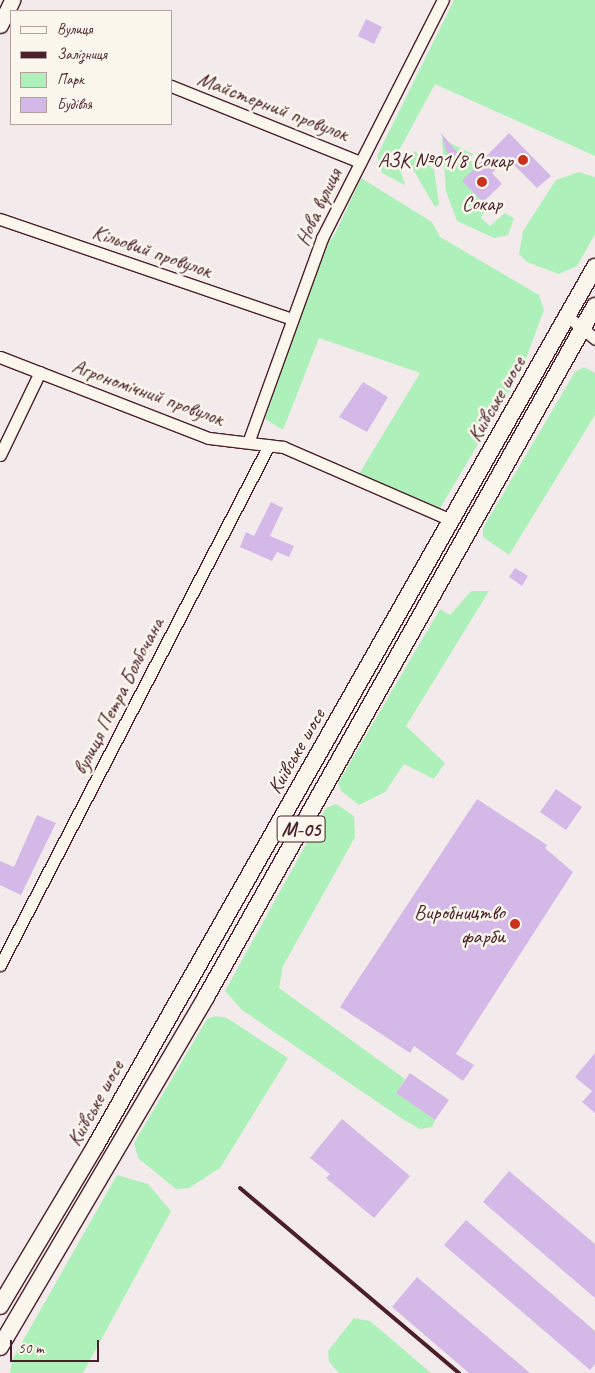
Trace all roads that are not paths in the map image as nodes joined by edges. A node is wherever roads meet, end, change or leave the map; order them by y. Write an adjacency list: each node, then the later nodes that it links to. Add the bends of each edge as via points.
1 (12, 0): 3 (street)
2 (443, 0): 5 (street, Нова вулиця)
3 (5, 22)
4 (172, 86): 5 (street, Майстерний провулок)
5 (360, 162): 10 (street, Нова вулиця, via 322,238)
6 (0, 219): 10 (street, Кільовий провулок)
7 (595, 267): 9 (main road, Київське шосе / М-05)
8 (595, 306): 11 (main road, М-05)
9 (567, 316): 11 (street); 17 (main road, Київське шосе / М-05)
10 (292, 319): 14 (street, Нова вулиця)
11 (589, 334): 20 (main road, М-05)
12 (0, 357): 13 (street, Агрономічний провулок)
13 (40, 372): 14 (street, Агрономічний провулок, via 209,438); 16 (street)
14 (249, 440): 15 (street, Агрономічний провулок)
15 (269, 445): 17 (street, Агрономічний провулок, via 362,480); 18 (street, вулиця Петра Болбочана)
16 (0, 455)
17 (451, 520): 19 (main road, Київське шосе / М-05, via 38,1247)
18 (0, 965)
19 (0, 1306)
20 (0, 1347)

